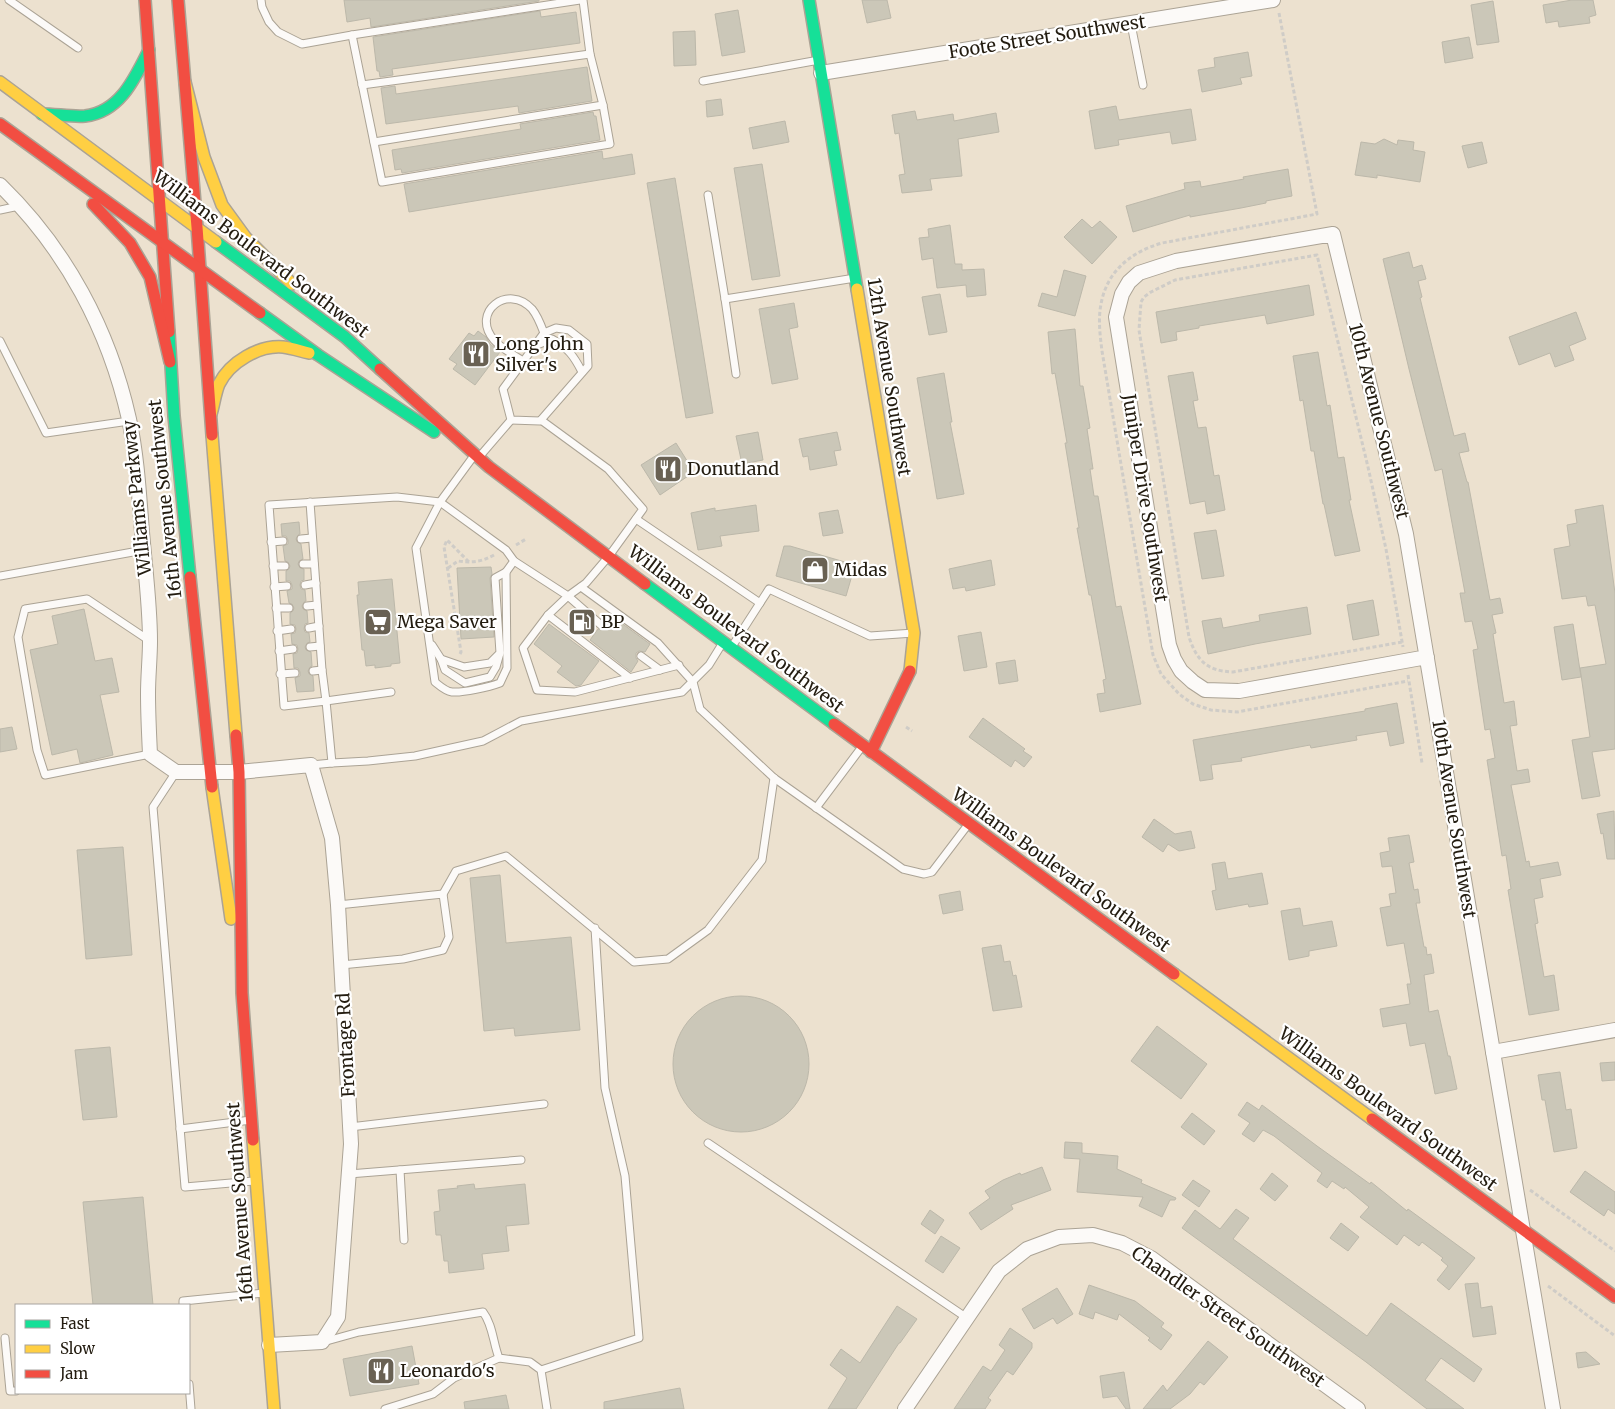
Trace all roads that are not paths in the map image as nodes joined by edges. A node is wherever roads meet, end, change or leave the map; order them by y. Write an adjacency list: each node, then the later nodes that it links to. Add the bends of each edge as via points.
1 (9, 0): 10 (lane)
2 (145, 0): 11 (main road, 16th Avenue Southwest)
3 (178, 0): 16 (main road, 16th Avenue Southwest)
4 (261, 0): 9 (lane, via 278,32 302,44)
5 (581, 0): 9 (lane); 12 (lane)
6 (809, 0): 13 (main road, 12th Avenue Southwest)
7 (1272, 3): 8 (street, Foote Street Southwest)
8 (1132, 24): 13 (street, Foote Street Southwest); 18 (lane)
9 (352, 35): 17 (lane)
10 (78, 48)
11 (149, 50): 20 (main road, via 126,92 108,109 86,116); 26 (main road, 16th Avenue Southwest)
12 (590, 54): 17 (lane); 19 (lane)
13 (820, 67): 14 (lane); 33 (main road, 12th Avenue Southwest)
14 (703, 81)
15 (0, 82): 20 (main road, Williams Boulevard Southwest)
16 (185, 82): 29 (main road, 16th Avenue Southwest); 36 (main road, via 204,157 222,205 246,238)
17 (362, 85): 22 (lane)
18 (1143, 85)
19 (603, 105): 22 (lane); 22 (lane, via 610,144 382,182)
20 (42, 114): 26 (main road, Williams Boulevard Southwest)
21 (0, 124): 23 (main road, Williams Boulevard Southwest)
22 (374, 142)
23 (51, 161): 31 (main road, Williams Boulevard Southwest); 40 (main road, via 130,243 142,261 150,277)
24 (0, 185): 27 (street, Williams Parkway)
25 (708, 195): 34 (lane)
26 (160, 200): 29 (main road, Williams Boulevard Southwest); 31 (main road, 16th Avenue Southwest)
27 (21, 206): 28 (lane); 47 (street, Williams Parkway, via 76,280 100,327 118,374)
28 (0, 210)
29 (197, 227): 32 (main road, 16th Avenue Southwest); 36 (main road, Williams Boulevard Southwest)
30 (1333, 234): 92 (street, 10th Avenue Southwest, via 1406,534); 92 (street, Juniper Drive Southwest, via 1176,261 1139,273 1122,294 1116,318 1169,645 1181,671 1205,690 1240,691)
31 (162, 242): 32 (main road, Williams Boulevard Southwest); 40 (main road, 16th Avenue Southwest)
32 (199, 269): 39 (main road, Williams Boulevard Southwest); 44 (main road, 16th Avenue Southwest)
33 (855, 278): 34 (lane); 82 (main road, 12th Avenue Southwest)
34 (725, 299): 43 (lane)
35 (544, 333): 38 (lane); 41 (lane, via 533,310 525,302 510,298 491,308 487,314 487,328 495,341); 42 (lane, via 556,328 569,330 587,344 588,366)
36 (345, 337): 48 (main road, Williams Boulevard Southwest)
37 (0, 342): 47 (lane, via 46,433)
38 (534, 346): 41 (lane); 42 (lane, via 552,339 573,355)
39 (318, 355): 44 (main road, via 282,347 254,353 234,366 220,384); 48 (main road, Williams Boulevard Southwest)
40 (170, 362): 109 (main road, 16th Avenue Southwest)
41 (523, 362): 45 (lane, via 503,389)
42 (582, 372): 46 (lane)
43 (736, 374)
44 (211, 414): 110 (main road, 16th Avenue Southwest)
45 (511, 420): 46 (lane); 48 (lane)
46 (541, 420): 51 (lane, via 608,469 643,509)
47 (129, 421): 56 (street, Williams Parkway)
48 (475, 457): 50 (lane); 57 (main road, Williams Boulevard Southwest)
49 (310, 502): 50 (lane, via 397,497); 52 (lane); 55 (lane, via 269,505)
50 (440, 502): 58 (lane, via 506,550); 84 (lane, via 416,548)
51 (636, 519): 57 (lane); 71 (lane)
52 (312, 538): 53 (lane); 60 (lane)
53 (301, 539)
54 (283, 541): 55 (lane)
55 (271, 542): 61 (lane)
56 (144, 550): 64 (lane); 83 (street, Williams Parkway)
57 (609, 556): 69 (lane); 85 (main road, Williams Boulevard Southwest)
58 (514, 560): 63 (lane); 70 (lane)
59 (303, 564): 60 (lane)
60 (314, 564): 65 (lane)
61 (273, 566): 62 (lane); 68 (lane)
62 (285, 566)
63 (506, 572): 84 (lane, via 507,668 500,684 452,692 441,688 435,682); 90 (lane, via 495,578)
64 (0, 576)
65 (316, 583): 66 (lane); 72 (lane)
66 (305, 585)
67 (287, 586): 68 (lane)
68 (274, 587): 74 (lane)
69 (581, 587): 70 (lane); 94 (lane, via 658,643)
70 (568, 596): 76 (lane); 77 (lane)
71 (760, 602): 82 (lane, via 768,589 870,636); 85 (lane)
72 (317, 604): 73 (lane); 78 (lane)
73 (307, 606)
74 (276, 608): 75 (lane); 81 (lane)
75 (289, 608)
76 (548, 615): 100 (lane); 100 (lane, via 523,648 537,690 575,692)
77 (601, 625)
78 (319, 626): 79 (lane); 86 (lane)
79 (309, 628)
80 (291, 630): 81 (lane)
81 (277, 631): 89 (lane)
82 (914, 633): 104 (main road, 12th Avenue Southwest, via 911,668)
83 (150, 641): 105 (street, Williams Parkway); 105 (lane, via 87,599 25,609 18,637 37,750 45,775)
84 (430, 642): 93 (lane)
85 (727, 644): 101 (lane); 104 (main road, Williams Boulevard Southwest)
86 (320, 646): 87 (lane); 95 (lane)
87 (310, 647)
88 (293, 649): 89 (lane)
89 (279, 651): 99 (lane)
90 (500, 653): 93 (lane, via 490,663 464,667); 93 (lane, via 490,677 465,683 445,670)
91 (642, 656): 96 (lane)
92 (1426, 657): 120 (street, 10th Avenue Southwest)
93 (441, 659)
94 (679, 665): 96 (lane); 101 (lane)
95 (322, 670): 97 (lane); 103 (lane)
96 (660, 670): 100 (lane)
97 (313, 671)
98 (295, 673): 99 (lane)
99 (280, 674): 103 (lane, via 284,706)
100 (630, 678)
101 (693, 682): 106 (lane, via 682,692 522,721 483,741 414,756); 111 (lane, via 700,709)
102 (391, 692): 103 (lane)
103 (326, 701): 106 (lane)
104 (867, 749): 112 (lane); 113 (main road, Williams Boulevard Southwest)
105 (150, 754): 108 (street)
106 (332, 763): 107 (lane)
107 (311, 765): 110 (street); 115 (street, Frontage Rd, via 332,838)
108 (176, 772): 109 (street); 124 (lane, via 152,807)
109 (210, 772): 110 (street); 118 (main road, 16th Avenue Southwest)
110 (239, 772): 118 (main road, 16th Avenue Southwest)
111 (774, 778): 112 (lane); 116 (lane, via 762,860 708,930 668,959 634,962)
112 (816, 808): 113 (lane, via 903,870 924,874 932,872)
113 (969, 823): 130 (main road, Williams Boulevard Southwest)
114 (443, 894): 115 (lane); 116 (lane, via 456,871 506,856); 117 (lane, via 449,937 443,950 403,959)
115 (338, 905): 117 (street, Frontage Rd)
116 (595, 928): 140 (lane, via 605,1088 625,1176 639,1338)
117 (341, 965): 123 (street, Frontage Rd)
118 (242, 993): 122 (main road, 16th Avenue Southwest)
119 (1615, 1030): 120 (street)
120 (1493, 1052): 130 (street, 10th Avenue Southwest)
121 (544, 1104): 123 (lane)
122 (252, 1120): 124 (lane); 129 (main road, 16th Avenue Southwest)
123 (350, 1126): 128 (street, Frontage Rd)
124 (180, 1128): 129 (lane, via 185,1187)
125 (708, 1143): 135 (lane)
126 (521, 1160): 127 (lane)
127 (400, 1170): 128 (lane); 131 (lane)
128 (349, 1174): 137 (street, Frontage Rd, via 338,1317)
129 (256, 1181): 132 (main road, 16th Avenue Southwest)
130 (1523, 1230): 133 (main road, Williams Boulevard Southwest); 149 (street, 10th Avenue Southwest)
131 (404, 1240)
132 (265, 1293): 134 (lane, via 183,1301); 138 (main road, 16th Avenue Southwest)
133 (1615, 1297)
134 (183, 1304)
135 (967, 1318): 147 (street, Chandler Street Southwest); 148 (street, Chandler Street Southwest, via 999,1271 1027,1249 1059,1237 1093,1235 1122,1243 1151,1258)
136 (5, 1338): 141 (lane, via 10,1391)
137 (322, 1342): 138 (street); 139 (lane, via 359,1332 483,1312 489,1320)
138 (269, 1345): 144 (main road, 16th Avenue Southwest)
139 (499, 1358): 140 (lane, via 530,1362); 145 (lane, via 454,1378 434,1394)
140 (541, 1370): 146 (lane)
141 (15, 1391)
142 (190, 1394): 143 (lane)
143 (191, 1409)
144 (274, 1409)
145 (384, 1409)
146 (547, 1409)
147 (905, 1409)
148 (1358, 1409)
149 (1553, 1409)

